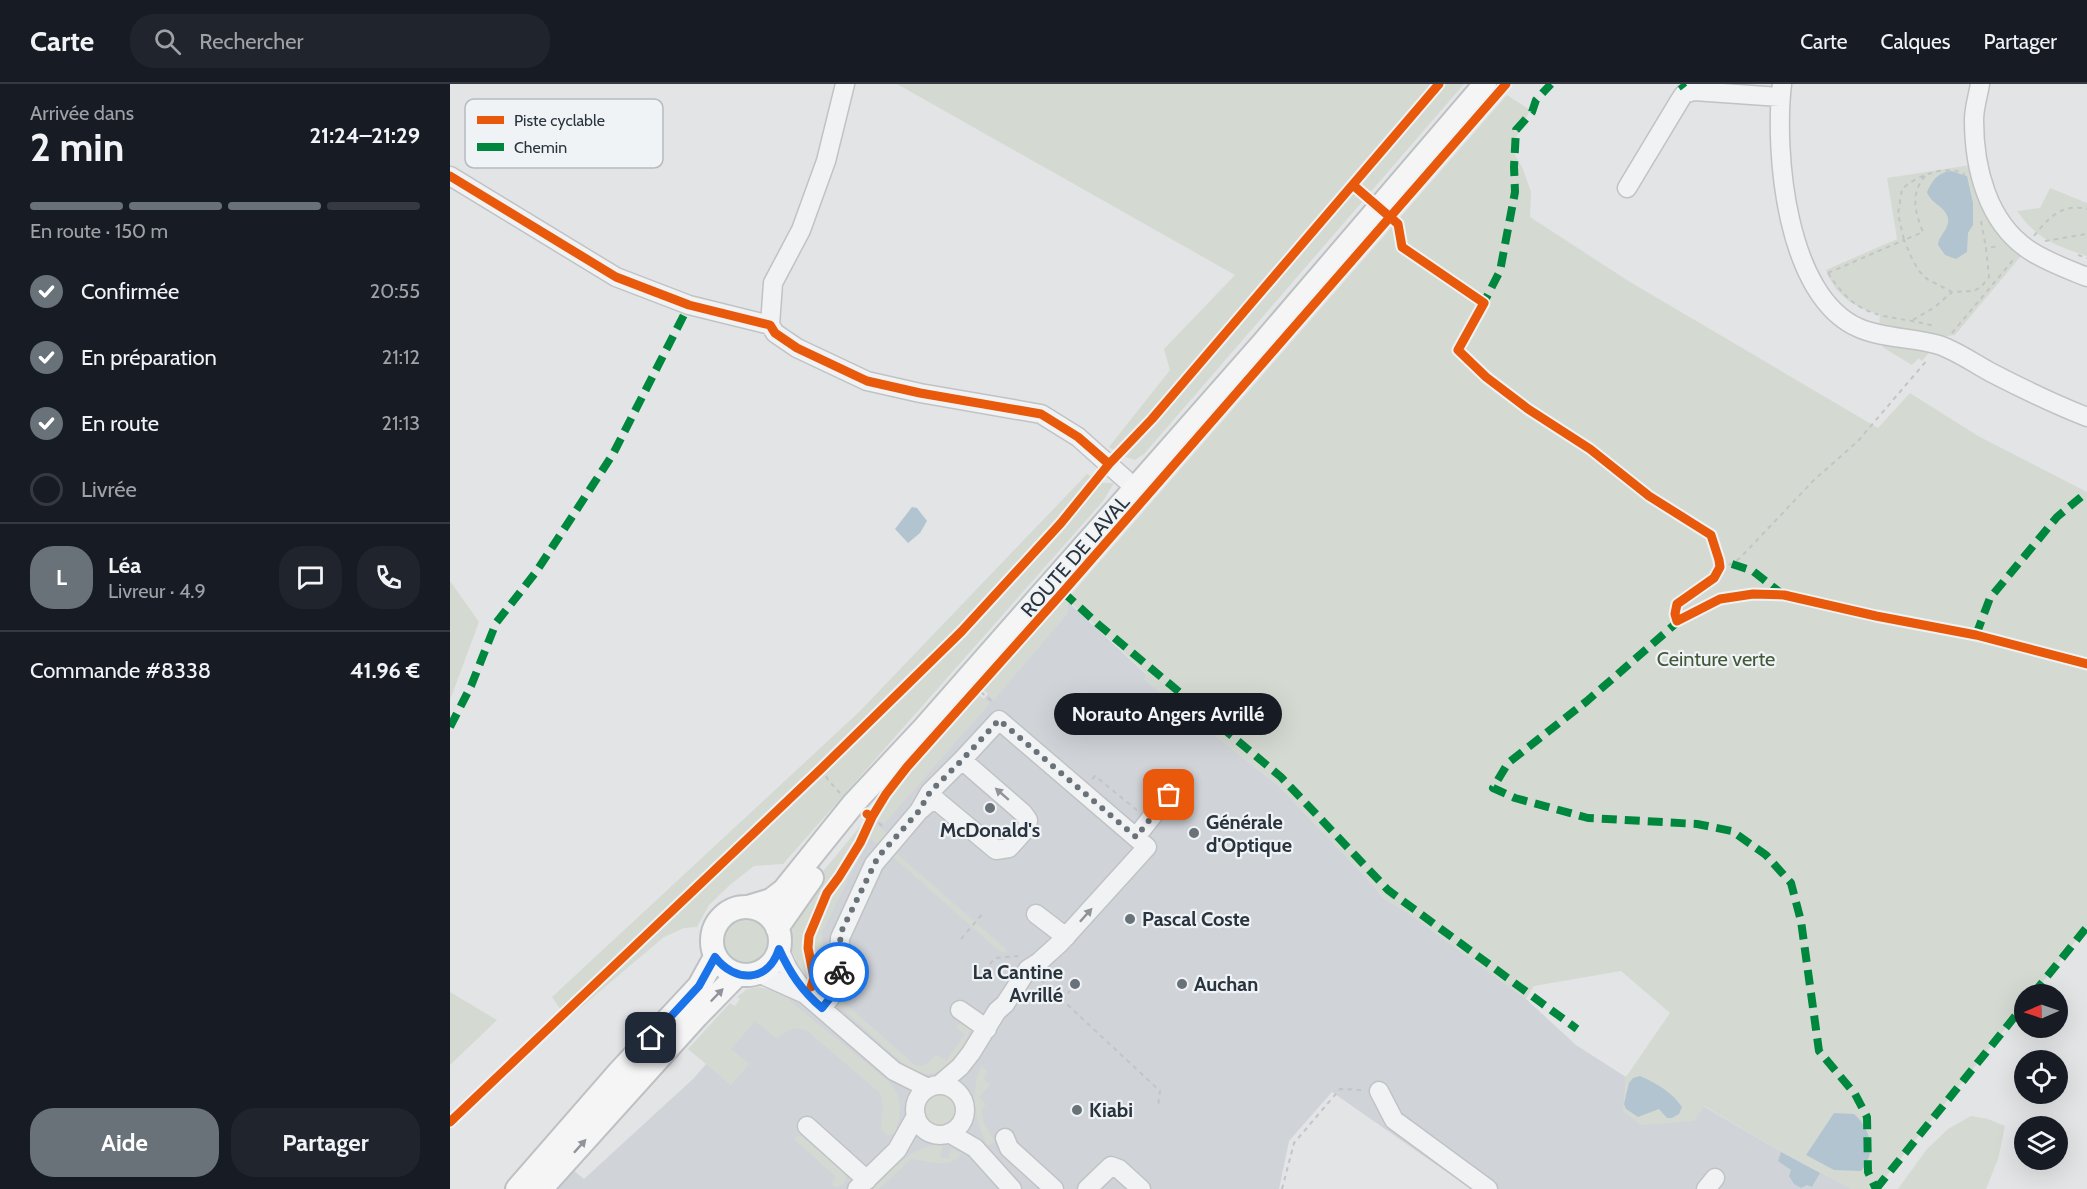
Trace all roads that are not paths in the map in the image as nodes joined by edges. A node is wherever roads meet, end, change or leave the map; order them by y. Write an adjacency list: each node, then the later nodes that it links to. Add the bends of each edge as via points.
1 (845, 84): 8 (street, via 826,161 801,230 774,284)
2 (1485, 84): 10 (main road, ROUTE DE LAVAL)
3 (1980, 84): 7 (street, via 1974,118 1976,159 1989,203 2010,234 2055,265)
4 (1781, 91): 6 (street, via 1684,94); 9 (street, via 1778,119 1784,194 1810,277 1822,296 1858,328 1940,345 2043,400)
5 (450, 176): 8 (street, via 616,277 689,305)
6 (1627, 188)
7 (2087, 277)
8 (770, 325): 10 (street, via 774,333 797,348 867,381 1041,414 1078,437)
9 (2087, 417)
10 (1135, 488): 11 (main road, ROUTE DE LAVAL, via 1057,587)
11 (924, 728): 16 (main road, ROUTE DE LAVAL, via 854,803 784,890 771,900); 19 (main road, ROUTE DE LAVAL, via 865,813 802,891)
12 (962, 760): 14 (street, via 930,792); 14 (street, one-way to 12, via 936,800 996,850 1009,848 1027,828 1028,820 1023,813); 15 (street, via 999,720)
13 (1169, 795): 15 (street)
14 (919, 811): 23 (street, via 878,857 842,930 838,988)
15 (1136, 837): 18 (street, one-way to 15, via 1147,847)
16 (748, 907): 19 (main road, via 768,915); 20 (main road, via 737,908 719,920 711,941)
17 (1036, 914): 18 (street)
18 (1066, 937): 25 (street, via 1028,969)
19 (778, 938): 21 (main road, via 777,957 770,966); 22 (street, via 788,969)
20 (715, 957): 21 (main road, via 723,968); 40 (main road, via 699,986)
21 (748, 974): 22 (street); 41 (main road, one-way to 21, via 697,1016)
22 (805, 994): 23 (street)
23 (822, 1008): 27 (street)
24 (960, 1010): 25 (street)
25 (987, 1029): 26 (street)
26 (971, 1053): 28 (street, via 960,1067); 30 (street)
27 (894, 1071): 28 (street); 31 (street)
28 (933, 1086): 30 (street, via 956,1090); 31 (street, via 919,1097)
29 (1378, 1090): 45 (street, via 1394,1120)
30 (965, 1110): 34 (street, via 956,1129); 36 (street)
31 (915, 1112): 33 (street, via 919,1123); 37 (street)
32 (807, 1126): 38 (street)
33 (930, 1133): 34 (street); 37 (street)
34 (949, 1133): 36 (street)
35 (1005, 1138): 43 (street, via 1009,1148)
36 (975, 1148): 42 (street)
37 (897, 1150): 38 (street)
38 (862, 1184)
39 (1095, 1187): 44 (street, via 1111,1166)
40 (517, 1189)
41 (541, 1189)
42 (1012, 1189)
43 (1054, 1189)
44 (1141, 1189)
45 (1488, 1189)

